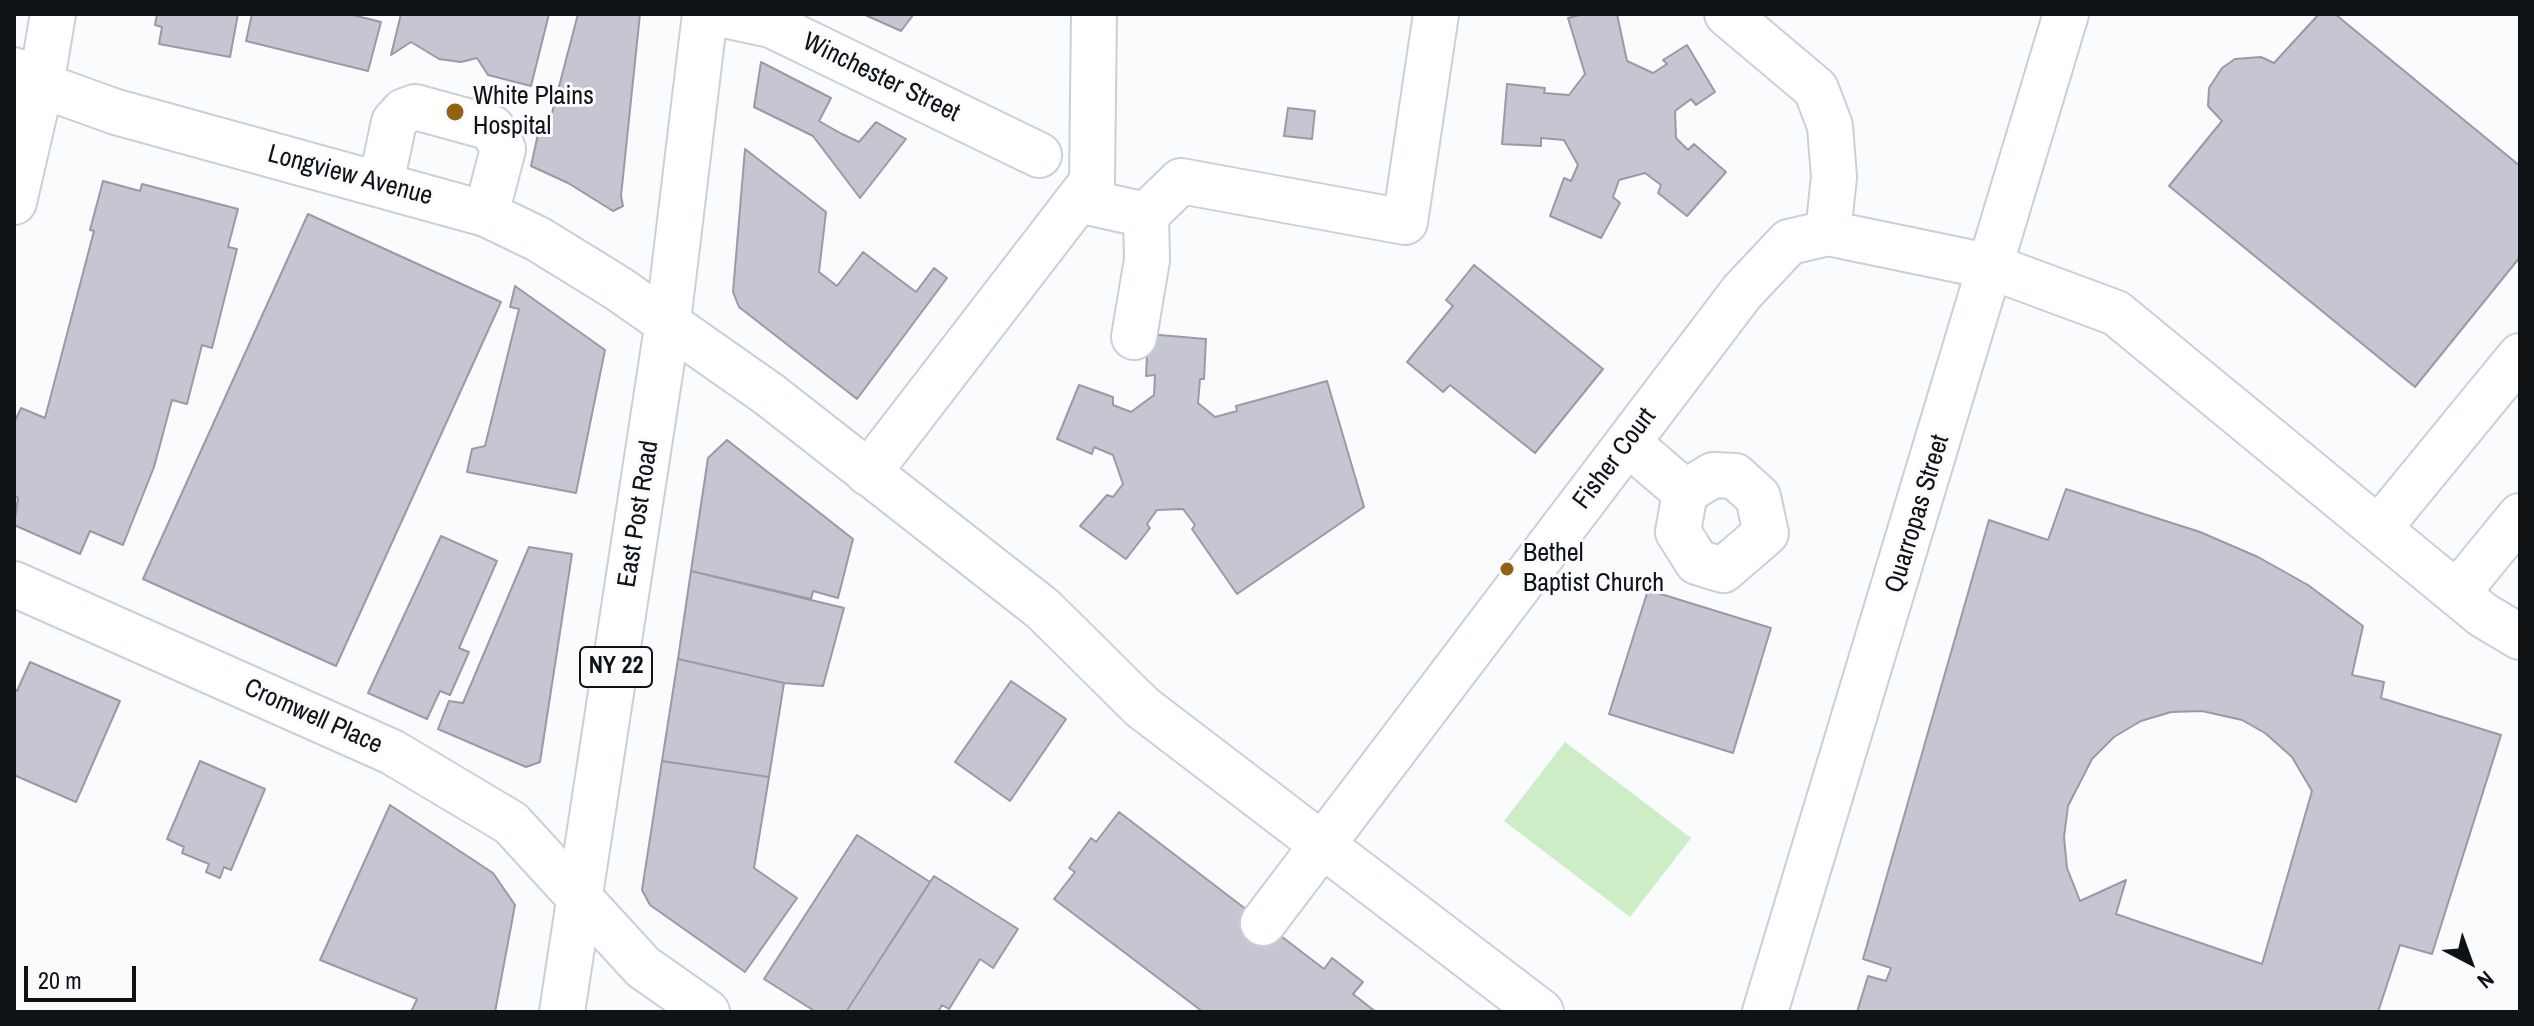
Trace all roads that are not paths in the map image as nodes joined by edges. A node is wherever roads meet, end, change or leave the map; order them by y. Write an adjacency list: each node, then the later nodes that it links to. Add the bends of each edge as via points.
1 (53, 14): 8 (street)
2 (705, 14): 17 (street, East Post Road / NY 22)
3 (719, 14): 9 (street, Winchester Street, via 771,25)
4 (1094, 14): 11 (street, via 1092,182)
5 (1436, 14): 14 (street, via 1405,222 1181,181)
6 (1727, 14): 15 (street, via 1816,89 1830,126 1834,177)
7 (2066, 14): 16 (street, Quarropas Street)
8 (28, 77): 10 (street, Longview Avenue, via 116,112); 12 (street)
9 (1039, 155)
10 (381, 183): 13 (street, Longview Avenue); 13 (street, via 394,122 404,111 415,107 492,128 503,149)
11 (1078, 200): 14 (street); 21 (street)
12 (14, 202)
13 (486, 214): 17 (street, Longview Avenue, via 538,239)
14 (1146, 215): 18 (street, via 1147,260)
15 (1828, 233): 16 (street, Fisher Court); 20 (street, Fisher Court, via 1789,242 1774,255)
16 (1992, 267): 24 (street, Fisher Court, via 2116,313); 34 (street, Quarropas Street)
17 (668, 321): 21 (street, Longview Avenue); 29 (street, East Post Road / NY 22)
18 (1134, 337)
19 (2520, 356): 24 (street)
20 (1628, 443): 22 (street); 28 (street, Fisher Court)
21 (868, 473): 28 (street, Longview Avenue, via 1043,609 1142,707)
22 (1685, 492)
23 (2520, 516): 26 (street)
24 (2379, 528): 26 (street, Fisher Court)
25 (14, 584): 29 (street, Cromwell Place, via 392,752 511,823)
26 (2457, 593): 27 (street, Fisher Court)
27 (2520, 637)
28 (1323, 844): 30 (street, Fisher Court); 33 (street, Longview Avenue)
29 (580, 898): 31 (street, East Post Road / NY 22); 32 (street, Cromwell Place, via 643,967)
30 (1263, 923)
31 (562, 1012)
32 (707, 1012)
33 (1541, 1012)
34 (1765, 1012)

